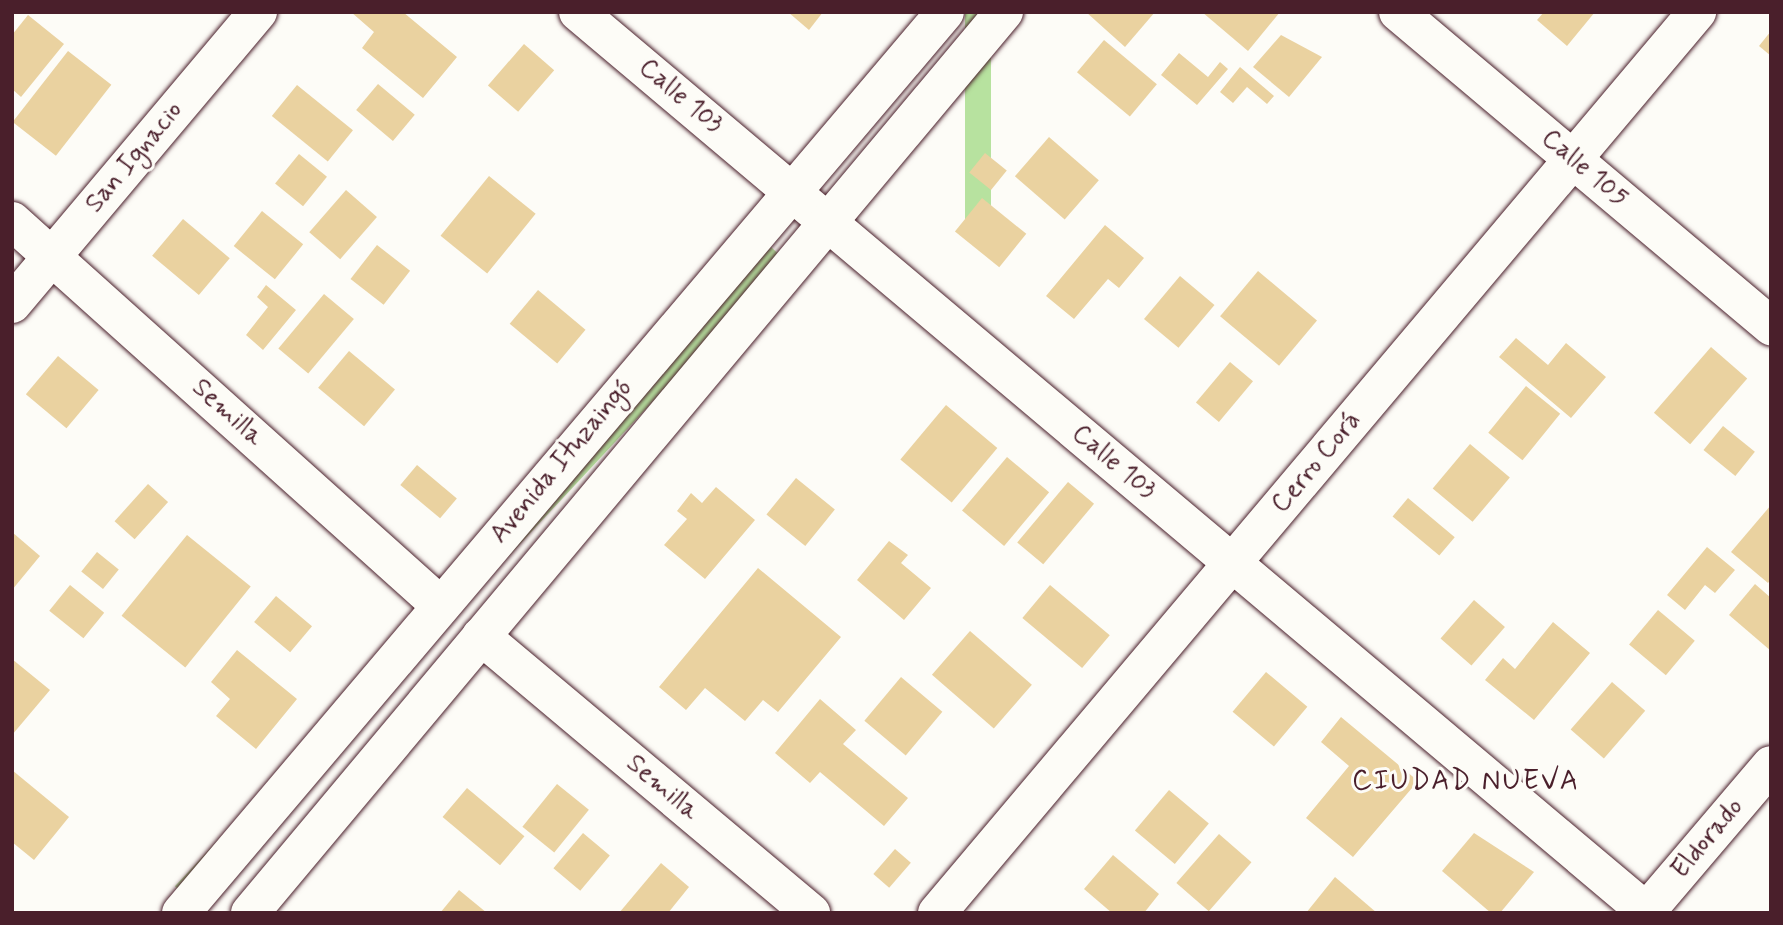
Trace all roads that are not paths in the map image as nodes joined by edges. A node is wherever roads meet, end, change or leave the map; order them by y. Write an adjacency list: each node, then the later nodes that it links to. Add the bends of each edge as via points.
1 (258, 12): 11 (street, San Ignacio)
2 (578, 12): 8 (street, Calle 103)
3 (945, 12): 8 (street, Avenida Ituzaingó)
4 (1004, 12): 10 (street, Avenida Ituzaingó)
5 (1398, 12): 7 (street, Calle 105)
6 (1697, 12): 7 (street, Cerro Corá)
7 (1573, 159): 13 (street, Calle 105); 14 (street, Cerro Corá)
8 (792, 190): 10 (street, Calle 103); 15 (street, Avenida Ituzaingó)
9 (12, 221): 11 (street, Semilla)
10 (827, 223): 14 (street, Calle 103); 16 (street, Avenida Ituzaingó)
11 (54, 256): 12 (street, San Ignacio); 15 (street, Semilla)
12 (12, 304)
13 (1771, 326)
14 (1232, 563): 18 (street, Calle 103); 22 (street, Cerro Corá)
15 (441, 606): 19 (street, Avenida Ituzaingó)
16 (481, 636): 20 (street, Avenida Ituzaingó); 21 (street, Semilla)
17 (1771, 765): 18 (street, Eldorado)
18 (1647, 912)
19 (181, 913)
20 (250, 913)
21 (811, 913)
22 (937, 913)

